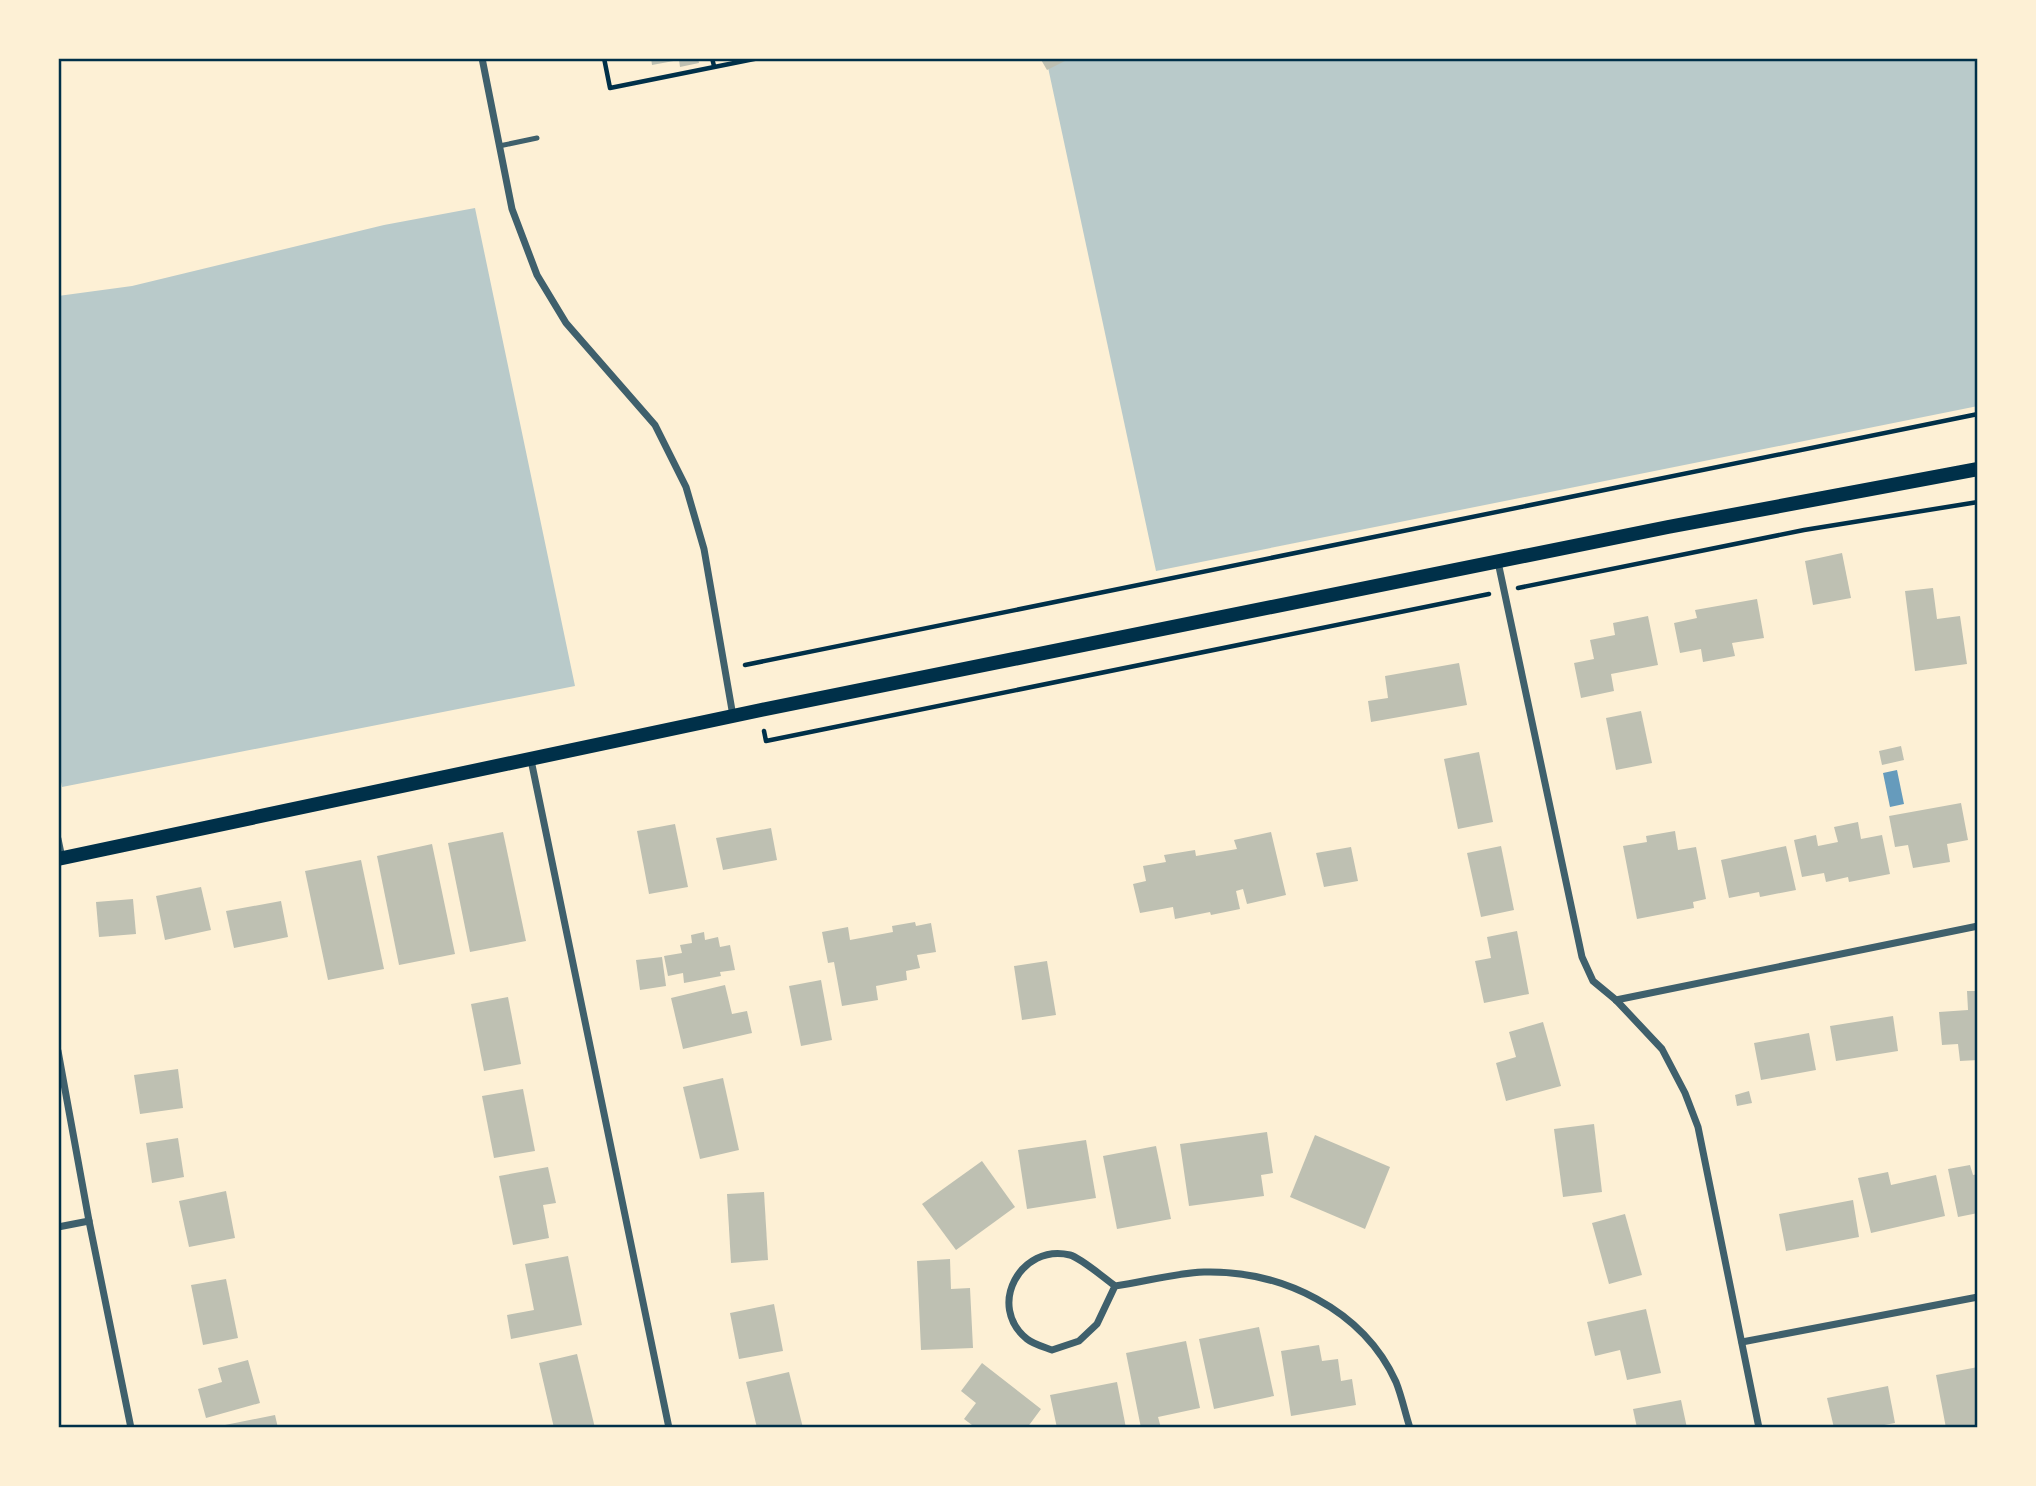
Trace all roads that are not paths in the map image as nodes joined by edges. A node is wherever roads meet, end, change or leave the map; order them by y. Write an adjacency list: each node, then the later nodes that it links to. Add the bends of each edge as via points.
1 (482, 58): 3 (street)
2 (537, 138): 3 (lane)
3 (499, 146): 6 (street, via 517,225 546,292 574,334 651,419 686,487 704,549)
4 (1978, 469): 5 (main road)
5 (1498, 562): 6 (main road); 11 (street, via 1582,957 1593,981)
6 (733, 716): 7 (main road)
7 (531, 760): 9 (main road); 19 (street)
8 (58, 839): 9 (street)
9 (60, 859)
10 (1978, 926): 11 (street)
11 (1616, 1000): 17 (street, via 1662,1049 1698,1127)
12 (58, 1051): 13 (street)
13 (89, 1221): 14 (street); 18 (street)
14 (58, 1227)
15 (1115, 1286): 15 (street, via 1071,1255 1044,1255 1012,1281 1008,1301 1014,1324 1028,1340 1052,1350 1079,1341 1097,1324); 20 (street, via 1202,1272 1240,1273 1293,1287 1331,1305 1369,1340 1395,1382)
16 (1978, 1297): 17 (street)
17 (1742, 1342): 21 (street)
18 (131, 1428)
19 (669, 1428)
20 (1410, 1428)
21 (1759, 1428)

